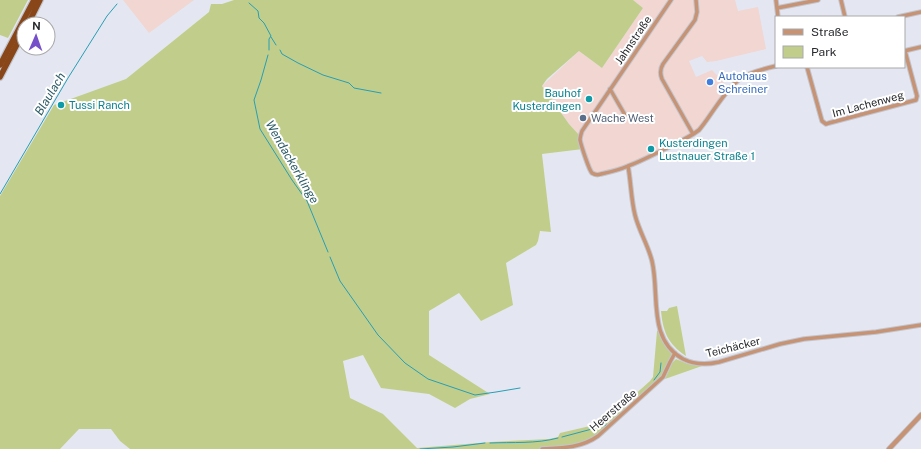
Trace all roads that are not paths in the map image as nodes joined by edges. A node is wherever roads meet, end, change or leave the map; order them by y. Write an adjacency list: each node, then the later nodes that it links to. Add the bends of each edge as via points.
1 (30, 0): 9 (highway)
2 (34, 0): 9 (highway)
3 (40, 0): 12 (highway)
4 (671, 0): 24 (street, Jahnstraße)
5 (696, 0): 26 (street, via 695,20 661,67 660,73)
6 (776, 0): 10 (street)
7 (818, 0): 10 (street)
8 (841, 0): 14 (street)
9 (30, 8): 20 (highway)
10 (777, 8): 13 (street)
11 (921, 12): 15 (street)
12 (32, 16)
13 (778, 16)
14 (844, 16)
15 (903, 16)
16 (16, 46): 23 (highway)
17 (921, 47): 18 (street)
18 (905, 51)
19 (905, 55): 22 (street, Im Lachenweg, via 916,100 829,123 822,122)
20 (0, 65)
21 (775, 66): 26 (street, via 749,73 734,82 705,123)
22 (807, 68)
23 (0, 77)
24 (610, 89): 25 (street); 27 (street, Jahnstraße, via 582,131 580,141 590,172 593,174)
25 (625, 114)
26 (693, 134): 27 (street)
27 (628, 166): 29 (street, Teichäcker, via 635,215 654,268 659,327 666,343)
28 (921, 325): 29 (street, Teichäcker, via 800,339 708,364 690,362)
29 (675, 353): 31 (street, Heerstraße, via 663,377 598,436 577,446)
30 (921, 415): 32 (street)
31 (542, 449)
32 (889, 449)

